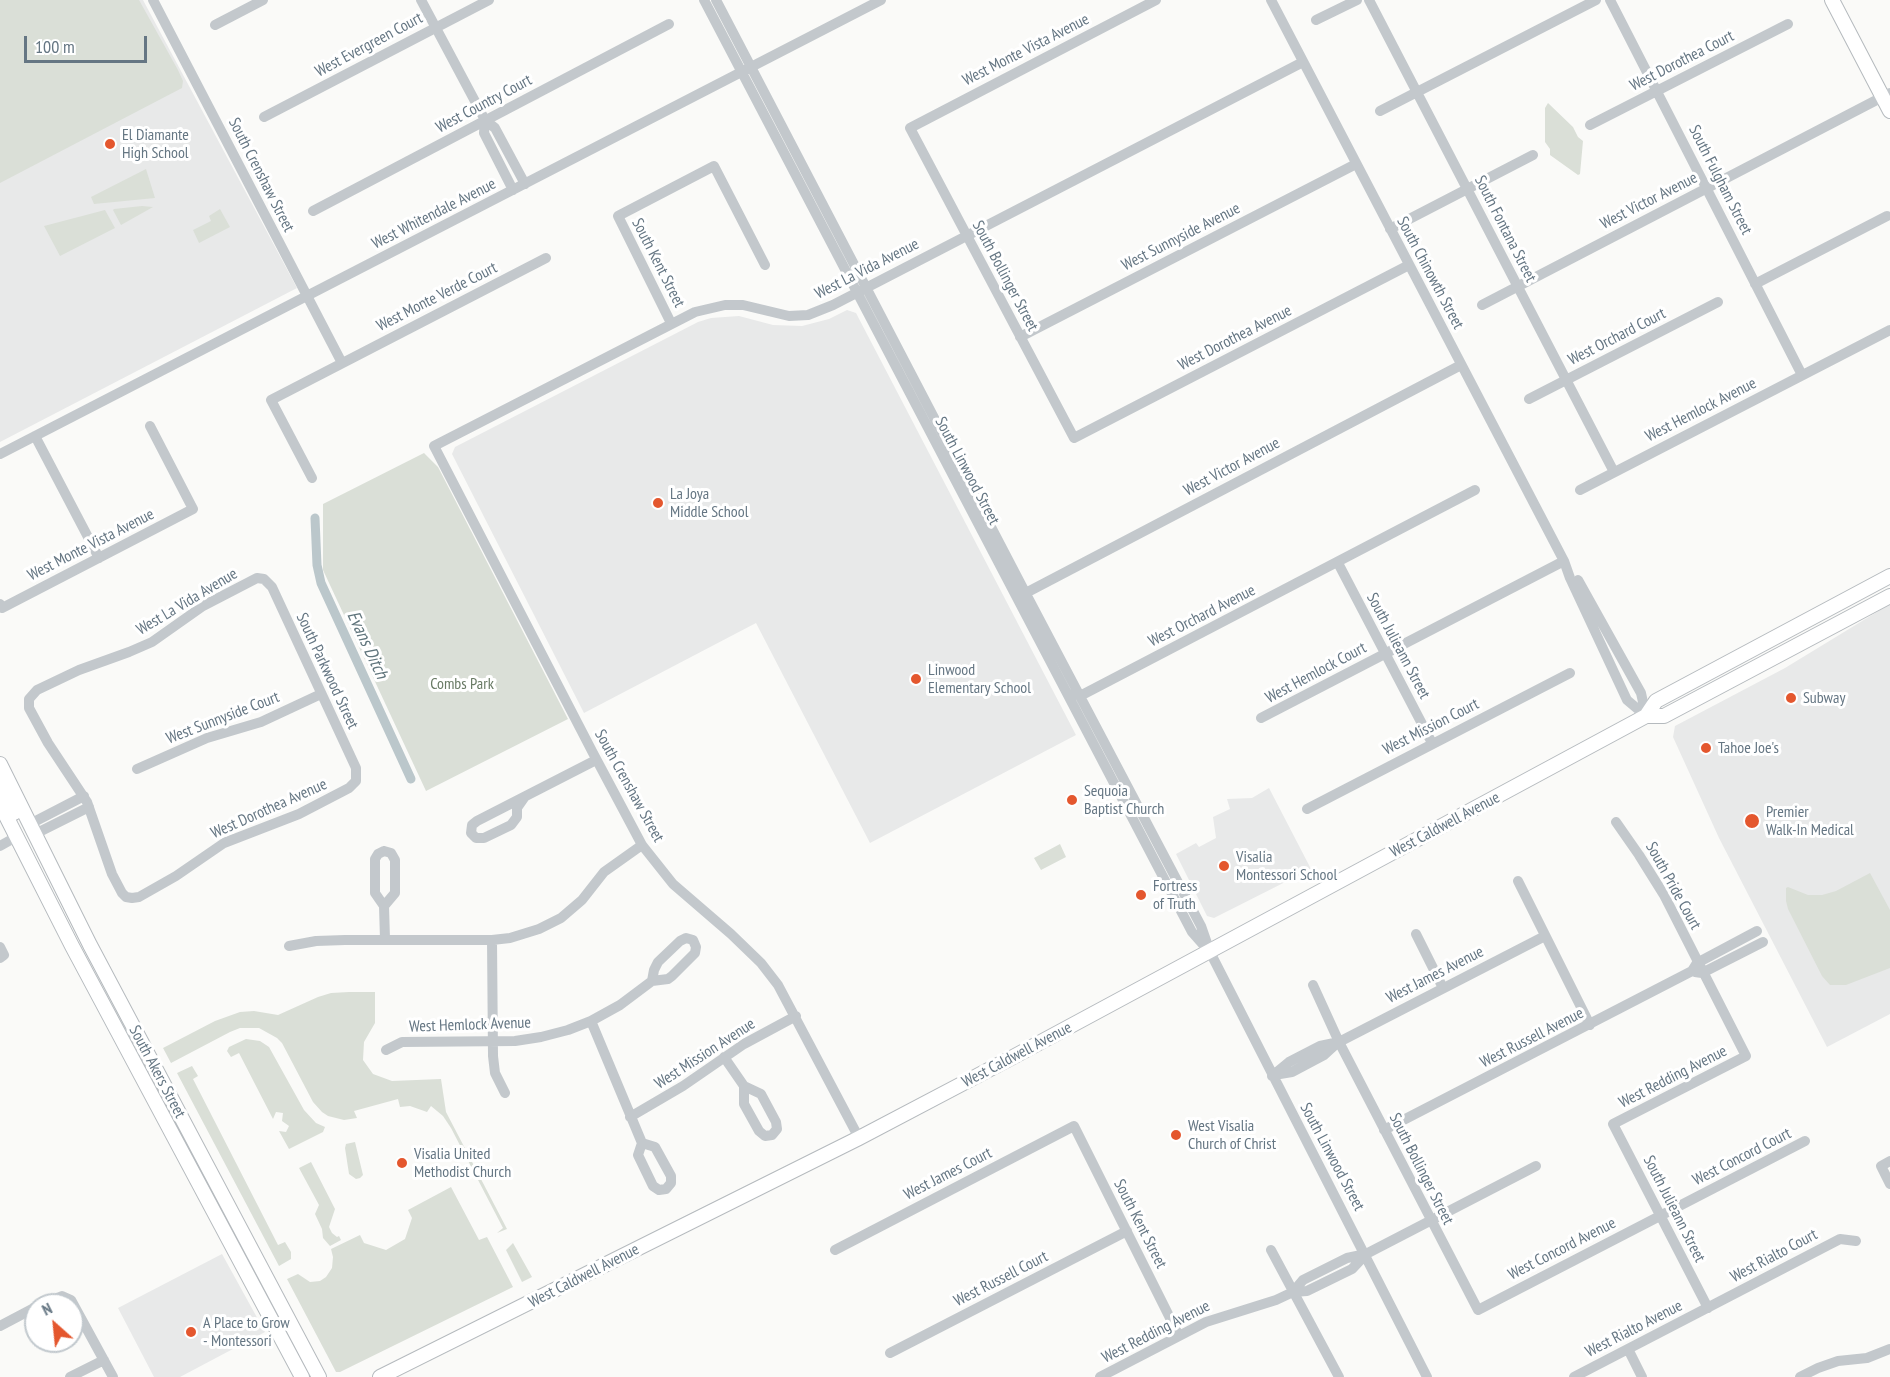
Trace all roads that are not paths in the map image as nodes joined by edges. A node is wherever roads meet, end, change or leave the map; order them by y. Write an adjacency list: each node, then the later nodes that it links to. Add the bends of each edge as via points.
1 (153, 0): 47 (street, South Crenshaw Street)
2 (263, 0): 18 (street)
3 (421, 0): 19 (street)
4 (489, 0): 19 (street, West Evergreen Court)
5 (704, 0): 21 (street, South Linwood Street)
6 (716, 0): 21 (street, South Linwood Street)
7 (881, 0): 21 (street, West Whitendale Avenue)
8 (1156, 0): 30 (street, West Monte Vista Avenue)
9 (1271, 0): 20 (street, South Chinowth Street)
10 (1357, 0): 15 (street)
11 (1369, 0): 23 (street, South Fontana Street)
12 (1596, 0): 23 (street)
13 (1610, 0): 22 (street, South Fulgham Street)
14 (1832, 0): 24 (main road)
15 (1316, 20)
16 (669, 24): 28 (street, West Country Court)
17 (1788, 24): 22 (street, West Dorothea Court)
18 (215, 25)
19 (436, 27): 27 (street, West Evergreen Court); 28 (street)
20 (1303, 62): 32 (street, South Chinowth Street); 40 (street, West La Vida Avenue)
21 (746, 69): 33 (street, West Whitendale Avenue); 46 (street, South Linwood Street)
22 (1657, 90): 29 (street, West Dorothea Court); 34 (street, South Fulgham Street)
23 (1418, 92): 25 (street); 35 (street, South Fontana Street)
24 (1886, 95): 26 (main road); 34 (street, West Victor Avenue)
25 (1380, 111)
26 (1890, 111)
27 (264, 117)
28 (485, 120): 33 (street, via 495,128); 36 (street, via 484,133); 37 (street, West Country Court)
29 (1590, 125)
30 (910, 128): 40 (street, South Bollinger Street)
31 (1533, 154): 35 (street)
32 (1356, 164): 39 (street, South Chinowth Street); 52 (street, West Sunnyside Avenue)
33 (525, 184): 36 (street, West Whitendale Avenue)
34 (1707, 188): 44 (street, South Fulgham Street); 45 (street, West Victor Avenue)
35 (1467, 189): 39 (street); 45 (street, South Fontana Street)
36 (513, 190): 47 (street, West Whitendale Avenue)
37 (313, 210)
38 (1887, 216): 44 (street)
39 (1390, 229): 43 (street, South Chinowth Street)
40 (967, 236): 46 (street, West La Vida Avenue); 52 (street, South Bollinger Street)
41 (546, 258): 53 (street, West Monte Verde Court)
42 (765, 265): 50 (street, South Kent Street, via 714,166 618,216)
43 (1409, 265): 54 (street, South Chinowth Street); 61 (street, West Dorothea Avenue)
44 (1755, 284): 55 (street, South Fulgham Street)
45 (1518, 286): 49 (street, West Victor Avenue); 56 (street, South Fontana Street)
46 (861, 290): 50 (street, West La Vida Avenue, via 808,315 789,316 725,304); 58 (street, South Linwood Street); 68 (street, South Linwood Street)
47 (307, 296): 53 (street, South Crenshaw Street); 60 (street, West Whitendale Avenue)
48 (1718, 302): 56 (street, West Orchard Court)
49 (1482, 305)
50 (671, 323): 62 (street, West La Vida Avenue)
51 (1890, 330): 55 (street)
52 (1020, 337): 61 (street, South Bollinger Street)
53 (342, 363): 65 (street, West Monte Verde Court, via 271,400)
54 (1461, 365): 70 (street, South Chinowth Street); 75 (street, West Victor Avenue)
55 (1802, 375): 64 (street, West Hemlock Avenue)
56 (1567, 380): 57 (street, West Orchard Court); 64 (street, South Fontana Street)
57 (1529, 399)
58 (925, 422): 68 (street, via 933,426); 75 (street, South Linwood Street)
59 (150, 426): 69 (street, West Monte Vista Avenue, via 193,509)
60 (35, 436): 63 (street, West Whitendale Avenue); 69 (street)
61 (1074, 438)
62 (434, 446): 87 (street, South Crenshaw Street)
63 (0, 454)
64 (1614, 472): 67 (street)
65 (312, 478)
66 (1475, 490): 71 (street)
67 (1580, 490)
68 (974, 496): 75 (street, South Linwood Street)
69 (99, 558): 77 (street, West Monte Vista Avenue)
70 (1564, 561): 80 (street); 84 (street, South Chinowth Street, via 1627,700)
71 (1338, 563): 80 (street, South Julieann Street); 83 (street, West Orchard Avenue)
72 (1890, 576): 84 (main road, West Caldwell Avenue, via 1656,701)
73 (264, 579): 82 (street, South Parkwood Street, via 272,587); 92 (street, West La Vida Avenue, via 250,581 203,606 152,642 84,667 35,691 29,708)
74 (1890, 585): 78 (main road, via 1813,626)
75 (1021, 595): 79 (street, South Linwood Street); 83 (street, South Linwood Street)
76 (1890, 596): 78 (main road, West Caldwell Avenue)
77 (1, 606)
78 (1807, 639): 84 (main road, West Caldwell Avenue, via 1664,716)
79 (1043, 647): 83 (street, via 1072,691); 113 (street, South Linwood Street, via 1192,932)
80 (1385, 654): 85 (street, West Hemlock Court); 86 (street, South Julieann Street)
81 (1570, 673): 86 (street, West Mission Court)
82 (321, 694): 89 (street, West Sunnyside Court, via 261,722 200,740); 90 (street, South Parkwood Street, via 356,768)
83 (1080, 696): 113 (street, South Linwood Street, via 1202,926)
84 (1646, 716): 113 (main road, West Caldwell Avenue)
85 (1261, 718)
86 (1432, 743): 96 (street, West Mission Court)
87 (596, 760): 93 (street); 101 (street, South Crenshaw Street)
88 (0, 764): 99 (main road, South Akers Street)
89 (137, 769)
90 (357, 779): 95 (street, West Dorothea Avenue, via 350,788 285,820 230,840 138,897 128,898 122,893)
91 (0, 785): 99 (main road, via 21,827 25,831)
92 (84, 796): 95 (street); 97 (street)
93 (524, 798): 93 (street, via 477,821 471,833 484,838 511,825)
94 (0, 804): 100 (main road, South Akers Street)
95 (89, 807): 97 (street)
96 (1307, 809)
97 (57, 817): 99 (street)
98 (1616, 822): 114 (street, South Pride Court, via 1664,895)
99 (33, 829): 105 (main road, South Akers Street)
100 (16, 837): 102 (street); 105 (main road, via 30,844 56,895); 118 (main road, South Akers Street)
101 (642, 845): 110 (street, via 604,873 561,918 539,929); 119 (street, South Crenshaw Street, via 673,884 761,963)
102 (0, 846)
103 (1518, 881): 108 (street)
104 (384, 906): 109 (street)
105 (78, 920): 127 (main road, South Akers Street)
106 (1757, 932): 114 (street, West Russell Avenue)
107 (1416, 934): 117 (street)
108 (1545, 936): 117 (street, West James Avenue); 121 (street)
109 (385, 939): 110 (street); 112 (street, via 316,941)
110 (492, 940): 122 (street)
111 (1762, 942): 114 (street, West Russell Avenue)
112 (289, 946)
113 (1210, 952): 128 (street, South Linwood Street); 135 (main road, West Caldwell Avenue)
114 (1698, 968): 121 (street, West Russell Avenue); 125 (street, South Pride Court)
115 (652, 981): 115 (street, via 672,976 695,952 693,940 680,941 658,962); 120 (street)
116 (1313, 985): 123 (street, South Bollinger Street)
117 (1443, 988): 123 (street, West James Avenue)
118 (106, 1011): 127 (main road, via 128,1036 147,1070); 161 (main road, South Akers Street)
119 (796, 1016): 126 (street, West Mission Avenue); 135 (street, South Crenshaw Street)
120 (591, 1021): 122 (street, West Hemlock Avenue, via 541,1037); 131 (street)
121 (1590, 1025): 134 (street, West Russell Avenue)
122 (492, 1042): 124 (street, West Hemlock Avenue, via 402,1042); 130 (street, via 495,1073)
123 (1339, 1042): 128 (street, West James Avenue, via 1320,1046); 134 (street, South Bollinger Street)
124 (386, 1050)
125 (1746, 1056): 132 (street, West Redding Avenue)
126 (724, 1057): 129 (street); 131 (street, West Mission Avenue)
127 (159, 1076): 162 (main road, South Akers Street)
128 (1272, 1076): 147 (street, South Linwood Street)
129 (744, 1086)
130 (505, 1093)
131 (630, 1117): 137 (street)
132 (1613, 1125): 141 (street, South Julieann Street)
133 (1074, 1126): 143 (street, South Kent Street); 145 (street, West James Court)
134 (1384, 1130): 142 (street, South Bollinger Street)
135 (859, 1138): 163 (main road, West Caldwell Avenue)
136 (1805, 1141): 141 (street, West Concord Court)
137 (642, 1143)
138 (1885, 1164): 140 (street)
139 (1536, 1166): 142 (street, West Redding Avenue)
140 (1890, 1184)
141 (1660, 1215): 149 (street, South Julieann Street); 150 (street, West Concord Avenue)
142 (1431, 1221): 147 (street, West Redding Avenue); 150 (street, South Bollinger Street)
143 (1127, 1231): 154 (street, South Kent Street); 157 (street, West Russell Court)
144 (1856, 1241): 149 (street, West Rialto Court, via 1840,1239)
145 (835, 1250)
146 (1271, 1250): 148 (street)
147 (1366, 1254): 148 (street, West Redding Avenue, via 1347,1258 1303,1280); 166 (street, South Linwood Street)
148 (1293, 1292): 154 (street, West Redding Avenue, via 1206,1322); 165 (street)
149 (1708, 1308): 155 (street, West Rialto Avenue)
150 (1478, 1310)
151 (24, 1313): 153 (street)
152 (84, 1323): 158 (street)
153 (0, 1326)
154 (1179, 1336): 164 (street, West Redding Avenue)
155 (1628, 1349): 167 (street, West Rialto Avenue); 168 (street)
156 (1890, 1349): 169 (street, via 1867,1358 1838,1361)
157 (890, 1353)
158 (104, 1360): 159 (street); 160 (street)
159 (70, 1377)
160 (113, 1377)
161 (303, 1377)
162 (320, 1377)
163 (380, 1377)
164 (1100, 1377)
165 (1339, 1377)
166 (1427, 1377)
167 (1574, 1377)
168 (1642, 1377)
169 (1800, 1377)

